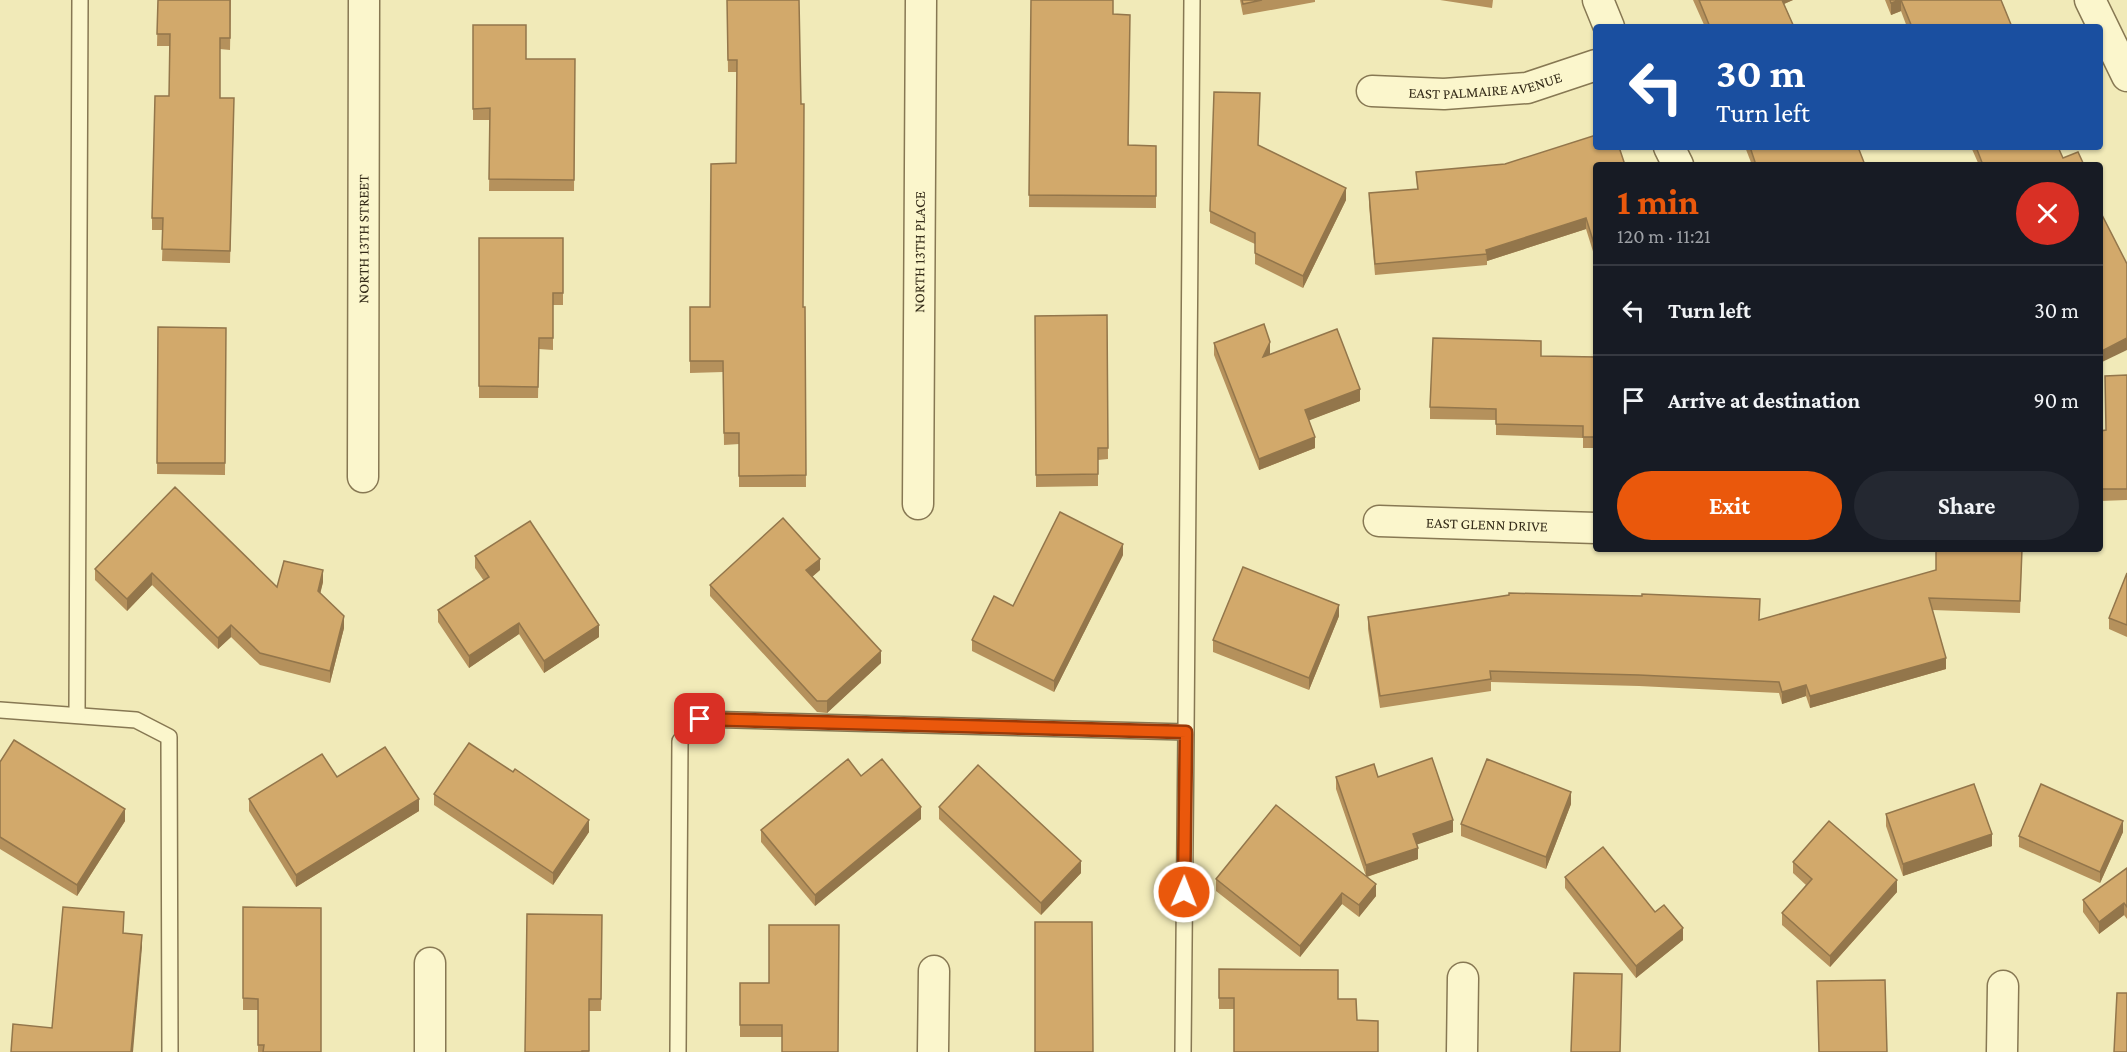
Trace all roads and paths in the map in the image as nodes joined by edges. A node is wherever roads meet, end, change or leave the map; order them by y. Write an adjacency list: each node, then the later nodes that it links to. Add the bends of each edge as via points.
1 (80, 0): 18 (lane)
2 (364, 0): 13 (street, NORTH 13TH STREET)
3 (921, 0): 14 (street, NORTH 13TH PLACE)
4 (1192, 0): 19 (lane)
5 (1598, 0): 7 (street)
6 (2090, 0): 8 (street)
7 (1608, 24)
8 (2102, 24)
9 (2103, 27): 11 (street)
10 (1593, 66): 12 (street, EAST PALMAIRE AVENUE, via 1527,88 1444,94)
11 (2127, 76)
12 (1371, 91)
13 (363, 477)
14 (918, 504)
15 (1379, 521): 16 (street, EAST GLENN DRIVE)
16 (1593, 528)
17 (0, 710): 18 (lane)
18 (77, 715): 24 (lane, via 136,720 169,736)
19 (1186, 732): 26 (lane, via 700,719 680,741); 28 (lane)
20 (430, 963): 25 (street)
21 (934, 971): 27 (street)
22 (1463, 978): 29 (street)
23 (2003, 986): 30 (street)
24 (170, 1052)
25 (430, 1052)
26 (678, 1052)
27 (933, 1052)
28 (1183, 1052)
29 (1462, 1052)
30 (2002, 1052)

